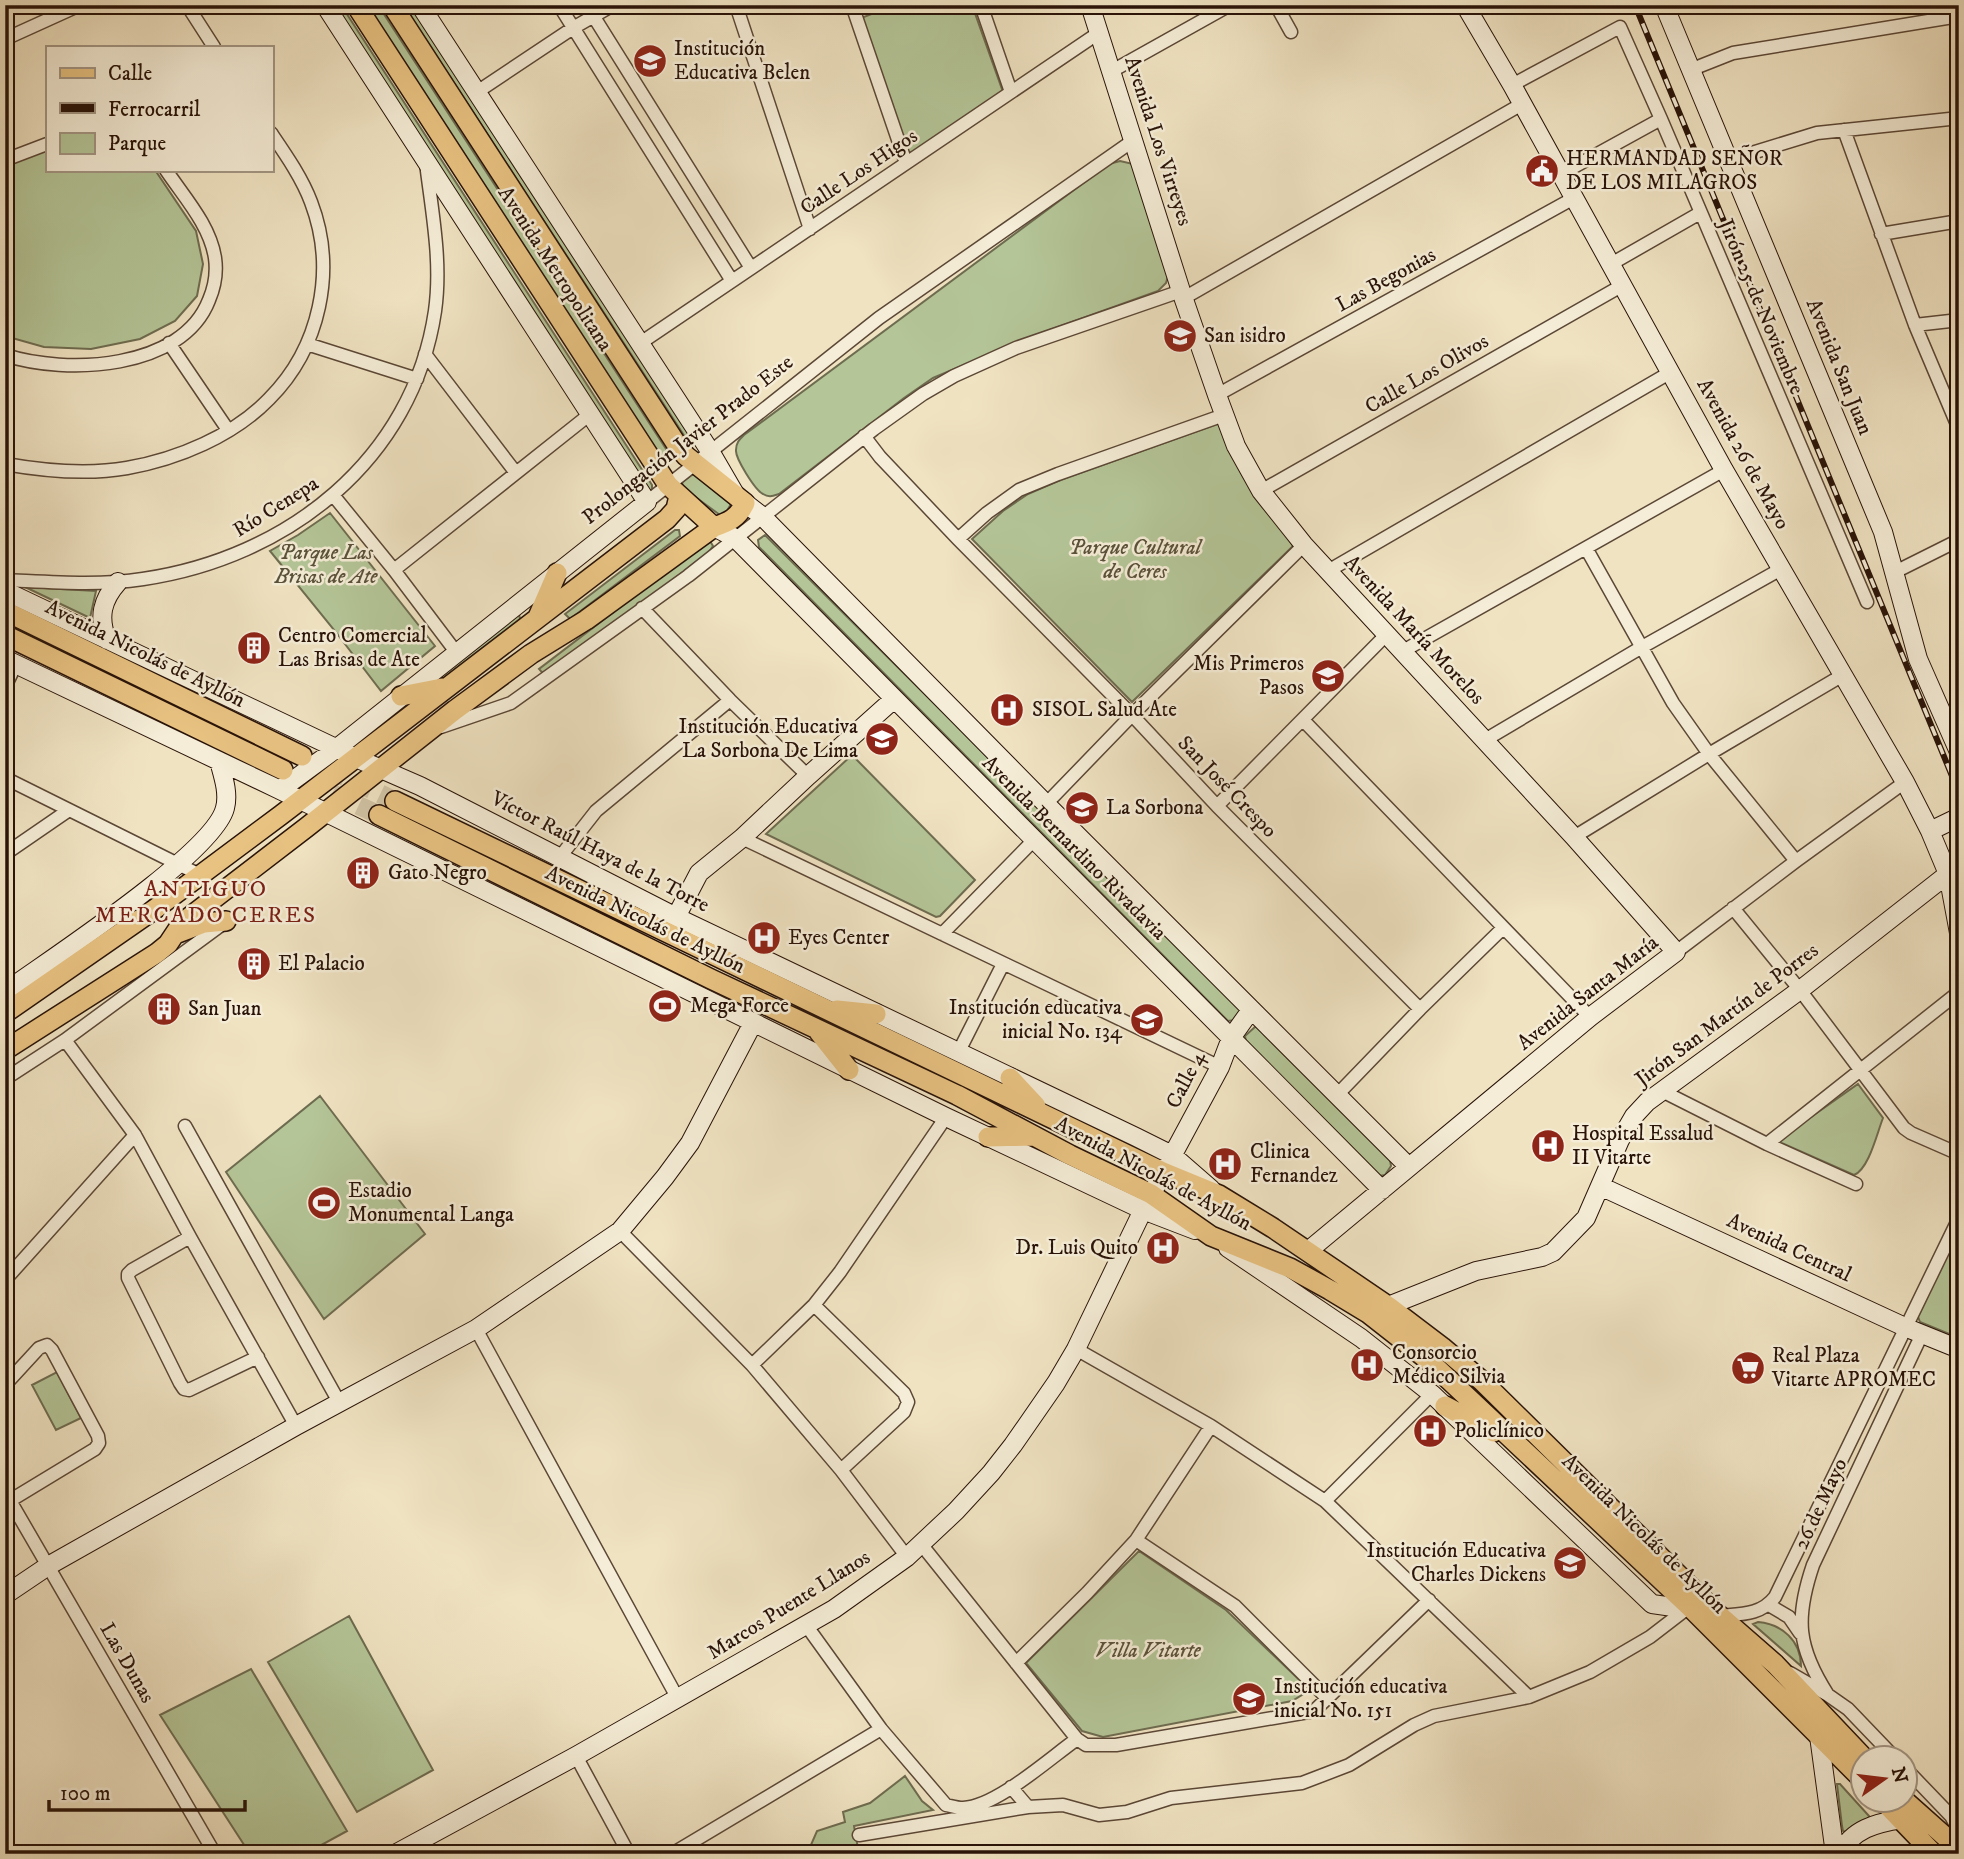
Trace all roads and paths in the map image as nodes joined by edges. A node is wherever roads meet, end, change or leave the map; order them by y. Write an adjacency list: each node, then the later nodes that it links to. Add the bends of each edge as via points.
1 (80, 5): 22 (street)
2 (187, 5): 23 (street)
3 (325, 5): 38 (street)
4 (356, 5): 71 (main road, Avenida Metropolitana)
5 (392, 5): 67 (main road, Avenida Metropolitana, via 679,448)
6 (420, 5): 27 (street, Avenida Metropolitana)
7 (559, 5): 19 (street)
8 (614, 5): 17 (street)
9 (736, 5): 45 (street)
10 (852, 5): 39 (street)
11 (981, 5): 28 (street)
12 (1090, 5): 20 (street, Avenida Los Virreyes)
13 (1230, 5): 25 (street)
14 (1276, 5): 21 (street)
15 (1465, 5): 26 (street, Avenida 26 de Mayo)
16 (1664, 5): 24 (street, Avenida San Juan)
17 (594, 16): 19 (street); 48 (street)
18 (1959, 16): 24 (street, via 1733,52)
19 (573, 28): 27 (street); 49 (street)
20 (1100, 32): 25 (street, Avenida Los Virreyes); 28 (street, Calle Los Higos)
21 (1291, 32)
22 (5, 39)
23 (213, 46)
24 (1690, 70): 37 (street, Avenida San Juan)
25 (1112, 71): 34 (street, Avenida Los Virreyes)
26 (1512, 85): 29 (street, Avenida 26 de Mayo); 30 (street, Jirón 25 de Noviembre, via 1619,27)
27 (477, 92): 56 (street, Avenida Metropolitana)
28 (1011, 92): 39 (street, Calle Los Higos)
29 (1522, 104): 41 (street, Avenida 26 de Mayo); 51 (street)
30 (1661, 118): 41 (street); 43 (street, Jirón 25 de Noviembre)
31 (1959, 118): 32 (street)
32 (1844, 130): 37 (street, via 1817,133); 46 (street)
33 (273, 136): 55 (street, via 304,186 320,236 321,296)
34 (1134, 140): 51 (street, Avenida Los Virreyes); 67 (street, Prolongación Javier Prado Este, via 879,318)
35 (46, 144): 36 (street)
36 (5, 160)
37 (1729, 160): 85 (street, Avenida San Juan, via 1883,532)
38 (426, 163): 57 (street, Río Cenepa, via 437,264 435,310); 62 (street)
39 (906, 163): 45 (street, Calle Los Higos)
40 (167, 172): 54 (street, via 209,237 216,272 201,316)
41 (1561, 173): 42 (street, Avenida 26 de Mayo)
42 (1574, 198): 47 (street, Avenida 26 de Mayo); 61 (street, Las Begonias)
43 (1700, 213): 47 (street); 91 (street, Jirón 25 de Noviembre)
44 (1959, 221): 46 (street)
45 (810, 229): 48 (street, Calle Los Higos)
46 (1881, 234): 53 (street)
47 (1611, 264): 50 (street, Avenida 26 de Mayo)
48 (751, 268): 49 (street, Calle Los Higos)
49 (732, 281): 56 (street, Calle Los Higos)
50 (1618, 288): 59 (street, Avenida 26 de Mayo); 72 (street, Calle Los Olivos)
51 (1183, 295): 61 (street, Avenida María Morelos); 66 (street, via 1016,348 972,367 923,394)
52 (1959, 320): 53 (street)
53 (1915, 325): 64 (street)
54 (169, 343): 58 (street, via 150,353 86,365 24,361); 65 (street)
55 (307, 344): 60 (street); 65 (street, via 280,387)
56 (639, 344): 67 (street, Avenida Metropolitana)
57 (425, 354): 60 (street, Río Cenepa); 70 (street)
58 (5, 355)
59 (1671, 372): 69 (street, Avenida 26 de Mayo); 84 (street)
60 (417, 379): 73 (street, Río Cenepa, via 382,442)
61 (1217, 395): 63 (street, Avenida María Morelos)
62 (589, 415): 70 (street); 75 (street)
63 (1224, 415): 72 (street, Avenida María Morelos); 79 (street, via 1019,490)
64 (1959, 429)
65 (228, 430): 68 (street, via 178,454 126,468 53,470)
66 (864, 436): 76 (street); 79 (street, San José Crespo)
67 (702, 457): 71 (street, Prolongación Javier Prado Este); 74 (main road, Avenida Metropolitana)
68 (5, 464)
69 (1724, 470): 82 (street); 87 (street, Avenida 26 de Mayo)
70 (516, 473): 83 (street)
71 (674, 491): 75 (street, Prolongación Javier Prado Este); 77 (main road, Avenida Metropolitana); 94 (main road, Prolongación Javier Prado Este, via 676,509 667,519)
72 (1261, 491): 81 (street, Avenida María Morelos)
73 (333, 495): 83 (street); 89 (street, Río Cenepa, via 244,551 177,573)
74 (741, 500): 76 (street, Avenida Metropolitana); 77 (main road, via 741,512 733,520)
75 (647, 502): 86 (street, Prolongación Javier Prado Este)
76 (762, 516): 78 (street); 125 (street, Avenida Bernardino Rivadavia)
77 (714, 527): 78 (street, Avenida Metropolitana); 110 (main road)
78 (735, 538): 92 (street); 106 (street, Avenida Bernardino Rivadavia)
79 (958, 539): 108 (street, San José Crespo)
80 (1959, 540): 85 (street)
81 (1304, 545): 84 (street, Avenida María Morelos); 108 (street)
82 (1586, 548): 98 (street); 99 (street)
83 (394, 570): 100 (street)
84 (1328, 571): 95 (street, Avenida María Morelos)
85 (1895, 572): 113 (street, Avenida San Juan, via 1918,659)
86 (557, 573): 94 (main road); 100 (street, Prolongación Javier Prado Este)
87 (1773, 573): 98 (street); 102 (street, Avenida 26 de Mayo)
88 (5, 580): 89 (street, Río Cenepa)
89 (118, 582): 97 (street, via 109,591 101,615)
90 (5, 592): 97 (street, Víctor Raúl Haya de la Torre)
91 (1867, 602)
92 (642, 608): 107 (street); 110 (street, via 511,704)
93 (5, 611): 115 (main road, Avenida Nicolás de Ayllón)
94 (537, 619): 103 (main road, Prolongación Javier Prado Este)
95 (1387, 634): 99 (street, Avenida María Morelos); 109 (street)
96 (5, 635): 121 (main road, Avenida Nicolás de Ayllón)
97 (107, 639): 112 (street, Víctor Raúl Haya de la Torre)
98 (1642, 648): 111 (street); 114 (street)
99 (1403, 651): 111 (street, Avenida María Morelos)
100 (456, 652): 105 (street, Prolongación Javier Prado Este)
101 (10, 662): 104 (street); 117 (street)
102 (1843, 675): 114 (street); 122 (street, Avenida 26 de Mayo)
103 (449, 686): 105 (main road); 116 (main road, Prolongación Javier Prado Este)
104 (5, 687)
105 (401, 696): 112 (street, Prolongación Javier Prado Este)
106 (894, 699): 119 (street); 134 (street, Avenida Bernardino Rivadavia)
107 (730, 700): 119 (street); 136 (street, via 596,811)
108 (1132, 715): 125 (street); 126 (street, San José Crespo)
109 (1303, 720): 126 (street); 148 (street)
110 (428, 731): 118 (main road)
111 (1485, 740): 132 (street, Avenida María Morelos)
112 (337, 748): 116 (street, Víctor Raúl Haya de la Torre); 121 (street, Prolongación Javier Prado Este)
113 (1959, 752)
114 (1709, 754): 132 (street); 138 (street)
115 (302, 756)
116 (356, 758): 118 (street, Víctor Raúl Haya de la Torre); 123 (main road, Prolongación Javier Prado Este)
117 (219, 761): 121 (street); 139 (street, via 225,808 216,826)
118 (380, 769): 128 (main road); 136 (street, Víctor Raúl Haya de la Torre)
119 (808, 776): 133 (street)
120 (5, 778): 127 (street)
121 (282, 780): 123 (street)
122 (1905, 782): 131 (street, Avenida 26 de Mayo); 138 (street, Avenida Santa María)
123 (301, 800): 128 (street); 137 (main road, Prolongación Javier Prado Este)
124 (395, 801): 158 (main road, Avenida Nicolás de Ayllón)
125 (1046, 804): 160 (street, Avenida Bernardino Rivadavia)
126 (1217, 806): 159 (street, San José Crespo)
127 (69, 810): 135 (street); 139 (street)
128 (326, 813): 142 (main road); 164 (street)
129 (379, 815): 165 (main road, Avenida Nicolás de Ayllón)
130 (1959, 817): 131 (street)
131 (1930, 831): 140 (street, Avenida 26 de Mayo)
132 (1574, 837): 151 (street, Avenida María Morelos)
133 (742, 838): 145 (street, via 699,873); 150 (street)
134 (1034, 840): 150 (street); 166 (street, Avenida Bernardino Rivadavia)
135 (5, 855)
136 (560, 857): 145 (street, Víctor Raúl Haya de la Torre)
137 (222, 859): 141 (main road, Prolongación Javier Prado Este); 142 (main road)
138 (1796, 861): 143 (street, Avenida Santa María)
139 (180, 863): 141 (street); 155 (street)
140 (1948, 874): 149 (street, Avenida 26 de Mayo); 154 (street, Jirón San Martín de Porres)
141 (201, 875): 144 (main road, Prolongación Javier Prado Este)
142 (239, 878): 147 (main road)
143 (1733, 908): 151 (street, Avenida Santa María); 154 (street)
144 (155, 909): 147 (main road, via 169,912); 153 (main road, Prolongación Javier Prado Este)
145 (676, 917): 162 (street, Víctor Raúl Haya de la Torre)
146 (226, 922): 147 (main road); 167 (street)
147 (179, 928): 157 (main road, via 157,953)
148 (1503, 928): 159 (street); 163 (street)
149 (1959, 933)
150 (942, 934): 152 (street)
151 (1676, 952): 163 (street, Avenida Santa María)
152 (1003, 964): 169 (street); 170 (street)
153 (66, 971): 157 (main road, via 56,990 57,1000); 161 (main road, Prolongación Javier Prado Este)
154 (1800, 990): 171 (street); 175 (street, Jirón San Martín de Porres)
155 (5, 992)
156 (1959, 992): 171 (street)
157 (70, 1008): 168 (main road)
158 (825, 1009): 162 (main road); 177 (main road, Avenida Nicolás de Ayllón)
159 (1420, 1009): 176 (street)
160 (1251, 1010): 166 (street, Calle 4); 176 (street, Avenida Bernardino Rivadavia)
161 (5, 1013)
162 (876, 1014): 169 (street, Víctor Raúl Haya de la Torre)
163 (1590, 1017): 186 (street, Avenida Santa María)
164 (754, 1023): 172 (street); 192 (street, via 690,1143)
165 (816, 1029): 172 (main road); 181 (main road, Avenida Nicolás de Ayllón)
166 (1231, 1038): 170 (street, Calle 4); 189 (street, Avenida Bernardino Rivadavia)
167 (65, 1040): 174 (street); 180 (street)
168 (5, 1050)
169 (958, 1053): 173 (street, Víctor Raúl Haya de la Torre)
170 (1220, 1067): 185 (street, Calle 4)
171 (1861, 1069): 183 (street); 184 (street, via 1903,1128)
172 (849, 1070): 178 (street)
173 (1010, 1077): 177 (main road); 185 (street, Víctor Raúl Haya de la Torre)
174 (5, 1079)
175 (1662, 1091): 183 (street); 188 (street, Jirón San Martín de Porres, via 1634,1116)
176 (1337, 1095): 186 (street, Avenida Bernardino Rivadavia)
177 (1044, 1115): 185 (main road, Avenida Nicolás de Ayllón)
178 (946, 1117): 182 (street); 197 (street)
179 (185, 1126): 207 (street)
180 (135, 1135): 194 (street); 196 (street)
181 (1036, 1136): 182 (main road); 190 (main road, Avenida Nicolás de Ayllón)
182 (988, 1137): 190 (street)
183 (1767, 1144): 187 (street)
184 (1959, 1154)
185 (1168, 1164): 190 (street, Marcos Puente Llanos); 195 (main road, Avenida Nicolás de Ayllón)
186 (1409, 1167): 189 (street, Avenida Santa María)
187 (1856, 1184)
188 (1600, 1186): 198 (street, Jirón San Martín de Porres, via 1586,1217 1553,1252 1476,1270); 200 (street, Avenida Central)
189 (1382, 1190): 195 (street, Avenida Santa María)
190 (1147, 1202): 193 (main road, Avenida Nicolás de Ayllón); 201 (street, Marcos Puente Llanos)
191 (1959, 1218): 200 (street)
192 (620, 1231): 199 (street); 204 (street)
193 (1211, 1236): 206 (street, via 1361,1338); 210 (main road, Avenida Nicolás de Ayllón, via 1290,1268 1368,1313 1428,1360)
194 (190, 1237): 203 (street); 203 (street, via 128,1273 180,1383 189,1390)
195 (1308, 1251): 198 (main road, Avenida Nicolás de Ayllón)
196 (5, 1280)
197 (814, 1305): 204 (street); 211 (street, via 908,1402 904,1412)
198 (1388, 1306): 222 (main road, Avenida Nicolás de Ayllón, via 1482,1381)
199 (476, 1329): 207 (street); 229 (street)
200 (1914, 1331): 202 (street, Avenida Central); 220 (street, 26 de Mayo); 224 (street, 26 de Mayo, via 1813,1565 1803,1599)
201 (1076, 1349): 209 (street); 215 (street, Marcos Puente Llanos, via 999,1463)
202 (1959, 1349)
203 (258, 1357): 208 (street)
204 (752, 1365): 211 (street)
205 (5, 1385): 212 (street, via 47,1345 99,1443)
206 (1438, 1400): 210 (main road); 213 (street); 221 (street, via 1652,1604)
207 (339, 1402): 208 (street)
208 (296, 1426): 217 (street)
209 (1210, 1426): 213 (street); 214 (street)
210 (1516, 1443): 221 (main road, Avenida Nicolás de Ayllón)
211 (841, 1470): 216 (street)
212 (8, 1496): 217 (street, Las Dunas)
213 (1325, 1501): 219 (street)
214 (1136, 1540): 225 (street); 230 (street, via 1235,1606)
215 (921, 1544): 216 (street, Marcos Puente Llanos); 225 (street)
216 (907, 1557): 223 (street, Marcos Puente Llanos)
217 (48, 1566): 218 (street); 247 (street, Las Dunas)
218 (5, 1595)
219 (1429, 1600): 228 (street); 230 (street)
220 (1769, 1605): 222 (street, via 1755,1612); 224 (street, via 1789,1617)
221 (1689, 1606): 228 (street, via 1650,1637 1590,1672); 232 (main road, Avenida Nicolás de Ayllón)
222 (1720, 1616): 226 (main road, Avenida Nicolás de Ayllón)
223 (806, 1625): 229 (street, Marcos Puente Llanos); 231 (street)
224 (1802, 1636): 227 (street, 26 de Mayo, via 1815,1675)
225 (1016, 1663): 233 (street)
226 (1775, 1664): 227 (street); 234 (main road, Avenida Nicolás de Ayllón)
227 (1828, 1695): 235 (street)
228 (1529, 1697): 240 (street, via 1434,1716 1349,1765 1302,1783 1171,1798 1127,1812 1099,1815 1063,1805)
229 (678, 1699): 236 (street, Marcos Puente Llanos)
230 (1326, 1699): 233 (street, via 1314,1711 1116,1745 1086,1745)
231 (881, 1729): 239 (street, via 946,1805 964,1808); 250 (street)
232 (1819, 1736): 237 (main road, Avenida Nicolás de Ayllón); 251 (street)
233 (1077, 1738): 239 (street)
234 (1851, 1744)
235 (1882, 1744)
236 (576, 1756): 248 (street, Marcos Puente Llanos); 249 (street)
237 (1848, 1764)
238 (1918, 1781): 244 (street)
239 (1011, 1787): 240 (street)
240 (1028, 1807): 245 (street)
241 (1918, 1812): 246 (main road)
242 (1897, 1814): 243 (main road)
243 (1907, 1824): 251 (street, via 1870,1825); 252 (street); 253 (main road)
244 (1959, 1831)
245 (859, 1835)
246 (1959, 1849)
247 (215, 1854)
248 (395, 1854)
249 (629, 1854)
250 (672, 1854)
251 (1837, 1854)
252 (1929, 1854)
253 (1934, 1854)

